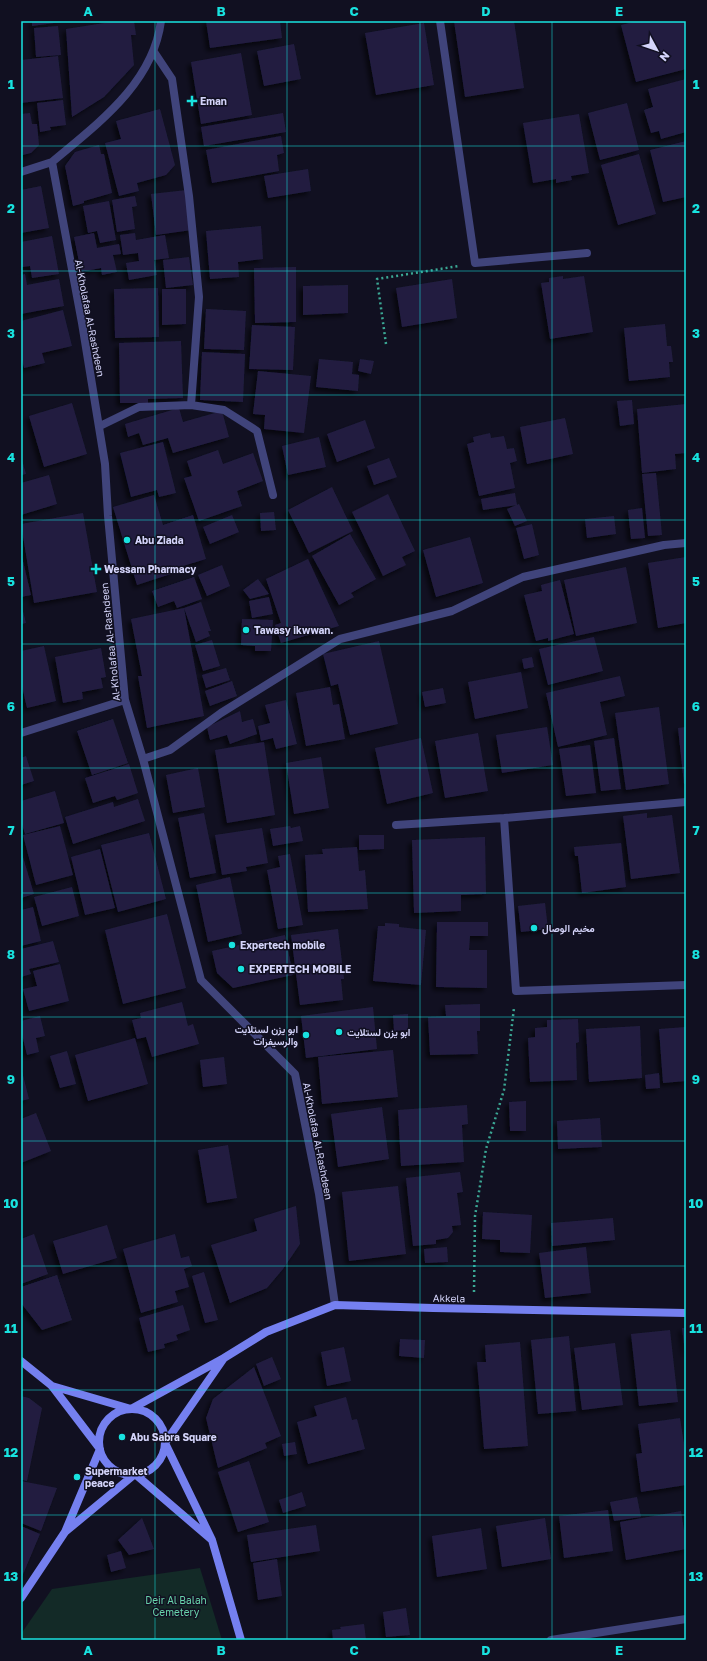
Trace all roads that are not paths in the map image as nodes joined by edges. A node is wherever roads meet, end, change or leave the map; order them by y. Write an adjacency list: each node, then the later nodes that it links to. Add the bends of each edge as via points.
1 (161, 21): 3 (street)
2 (440, 21): 6 (street, via 475,263)
3 (154, 52): 4 (street, via 123,98); 7 (street, via 172,79 189,196 199,297)
4 (52, 162): 5 (street); 8 (street, Al-Kholafaa Al-Rashdeen)
5 (21, 172)
6 (587, 253)
7 (191, 406): 8 (street, via 139,407); 9 (street, via 224,410 257,431)
8 (100, 426): 11 (street, Al-Kholafaa Al-Rashdeen)
9 (273, 495)
10 (686, 543): 13 (street, via 664,545 523,577 452,611 340,639 221,713 170,750)
11 (125, 700): 12 (street); 13 (street, Al-Kholafaa Al-Rashdeen)
12 (21, 733)
13 (143, 759): 18 (street, Al-Kholafaa Al-Rashdeen, via 201,980 296,1074)
14 (686, 802): 15 (street)
15 (504, 818): 16 (street); 17 (street, via 516,991)
16 (396, 825)
17 (686, 985)
18 (335, 1305): 19 (street, Akkela); 20 (street, Akkela, via 266,1332)
19 (686, 1313)
20 (224, 1358): 23 (street, Akkela); 24 (street)
21 (21, 1361): 22 (street)
22 (52, 1386): 23 (street); 25 (street)
23 (131, 1409): 24 (street, via 142,1410 152,1415 160,1424); 25 (street, via 116,1413 104,1424 100,1434)
24 (165, 1442): 26 (street, via 162,1455 156,1464 148,1471); 28 (street)
25 (100, 1449): 26 (street, via 108,1464 116,1471); 27 (street)
26 (136, 1474): 27 (street); 28 (street)
27 (64, 1532): 29 (street)
28 (212, 1540): 31 (street)
29 (21, 1598)
30 (686, 1619): 32 (street)
31 (240, 1640)
32 (550, 1640)

